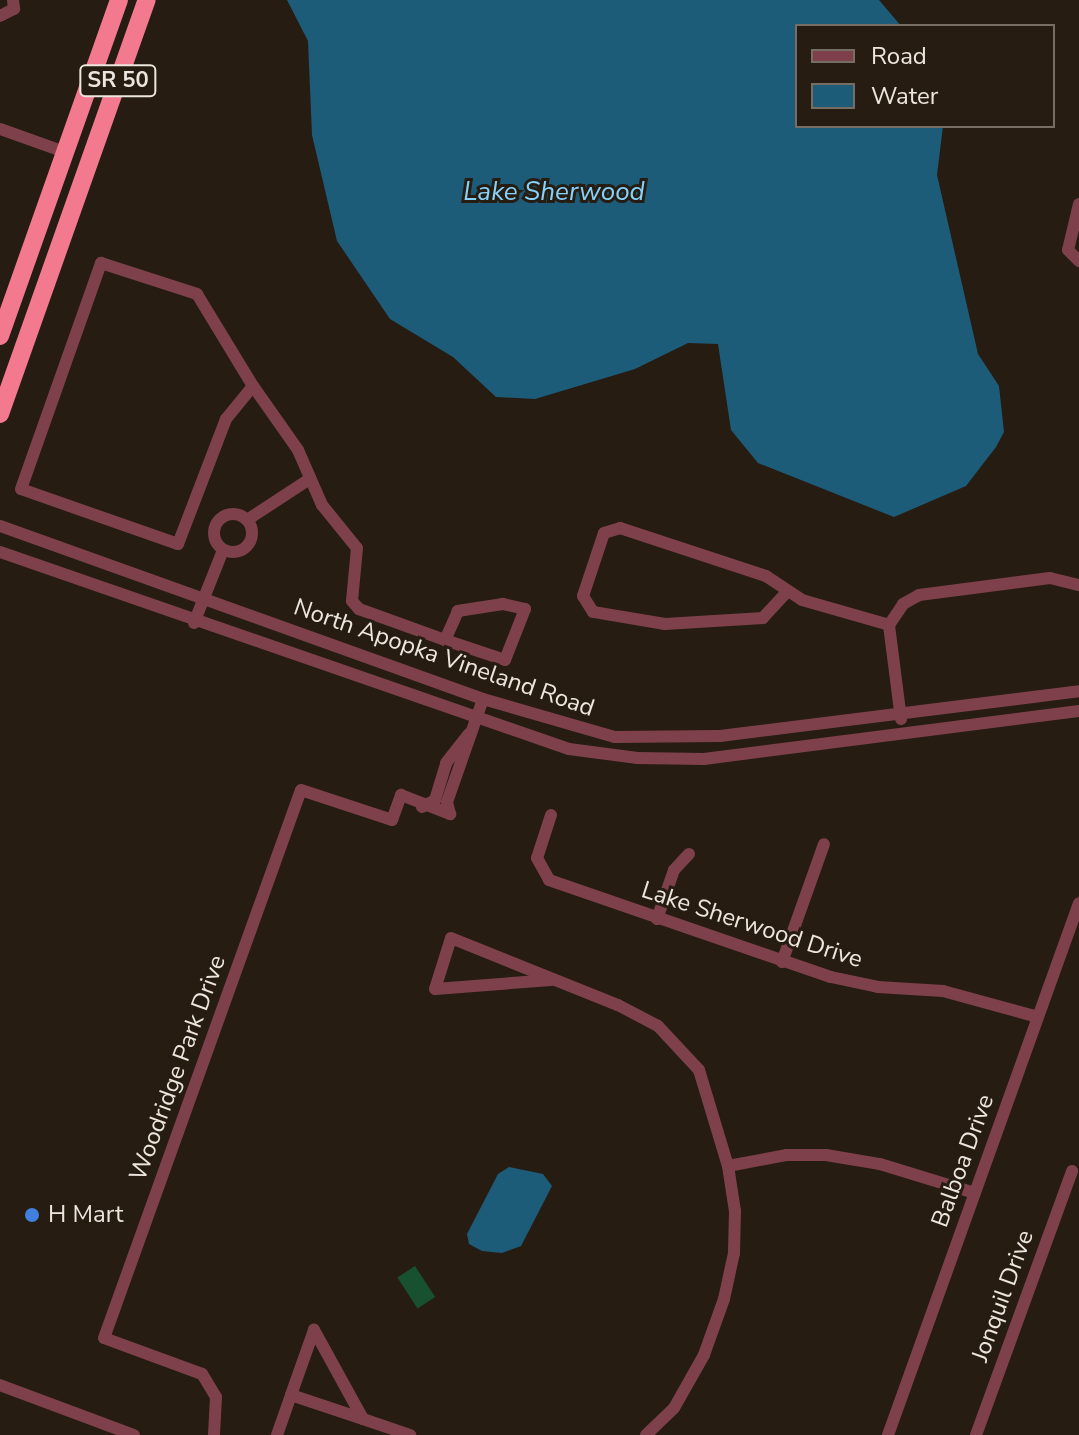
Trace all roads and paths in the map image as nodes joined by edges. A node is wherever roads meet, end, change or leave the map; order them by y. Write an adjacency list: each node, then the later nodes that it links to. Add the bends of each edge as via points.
1 (13, 0): 4 (street, via 14,9)
2 (119, 0): 6 (highway, SR 50)
3 (147, 0): 8 (highway, SR 50)
4 (0, 16)
5 (0, 129): 6 (street)
6 (65, 152): 8 (highway); 10 (highway, SR 50)
7 (1079, 204): 9 (street, via 1068,250)
8 (69, 220): 12 (highway, SR 50)
9 (1079, 261)
10 (0, 336)
11 (253, 386): 11 (street, via 197,294 101,263 21,489 178,544 226,419); 13 (street, via 298,450)
12 (0, 414)
13 (308, 480): 14 (street); 23 (street, via 357,548 352,601 359,609)
14 (241, 517): 16 (street, via 222,517 214,527 215,541); 16 (street, via 252,533 248,545 236,552)
15 (0, 526): 20 (street, North Apopka Vineland Road)
16 (223, 550): 20 (street)
17 (0, 552): 21 (street, North Apopka Vineland Road)
18 (1079, 585): 22 (street, via 1050,578 919,595 903,604)
19 (786, 593): 19 (street, via 755,572 685,554 620,528 604,533 583,596 593,612 665,624 763,618); 22 (street)
20 (203, 599): 21 (street); 25 (street, North Apopka Vineland Road)
21 (194, 623): 28 (street, North Apopka Vineland Road)
22 (889, 625): 27 (street)
23 (445, 640): 23 (street, via 458,611 503,604 525,609 505,660)
24 (1079, 691): 27 (street, North Apopka Vineland Road)
25 (483, 699): 27 (street, North Apopka Vineland Road, via 615,737 720,736); 28 (street, Woodridge Park Drive)
26 (1079, 711): 30 (street, North Apopka Vineland Road)
27 (900, 715): 30 (street)
28 (476, 718): 29 (street, Woodridge Park Drive); 30 (street, North Apopka Vineland Road, via 569,749 637,758 704,759)
29 (469, 734): 31 (street, Woodridge Park Drive, via 446,763); 31 (street, Woodridge Park Drive, via 447,802 450,814)
30 (904, 734)
31 (428, 807): 48 (street, Woodridge Park Drive, via 400,799 392,820 301,790 104,1338 202,1374 216,1397)
32 (551, 815): 36 (street, Lake Sherwood Drive, via 537,858 549,880)
33 (824, 844): 37 (street)
34 (689, 854): 36 (street, via 674,870)
35 (1079, 903): 39 (street, Balboa Drive)
36 (657, 919): 37 (street, Lake Sherwood Drive)
37 (782, 962): 39 (street, Lake Sherwood Drive, via 878,987 954,993)
38 (551, 980): 38 (street, via 451,938 435,989 450,988); 40 (street, via 658,1026 686,1052 716,1115)
39 (1038, 1017): 42 (street, Balboa Drive)
40 (728, 1166): 42 (street, via 787,1155 826,1155 881,1164); 51 (street, via 734,1235 724,1299 704,1355 674,1408)
41 (1072, 1171): 52 (street, Jonquil Drive)
42 (975, 1193): 46 (street, Balboa Drive)
43 (0, 1385): 47 (street)
44 (291, 1395): 45 (street); 45 (street, via 314,1330); 49 (street)
45 (363, 1419): 50 (street)
46 (893, 1433)
47 (134, 1435)
48 (214, 1435)
49 (277, 1435)
50 (410, 1435)
51 (646, 1435)
52 (976, 1435)

